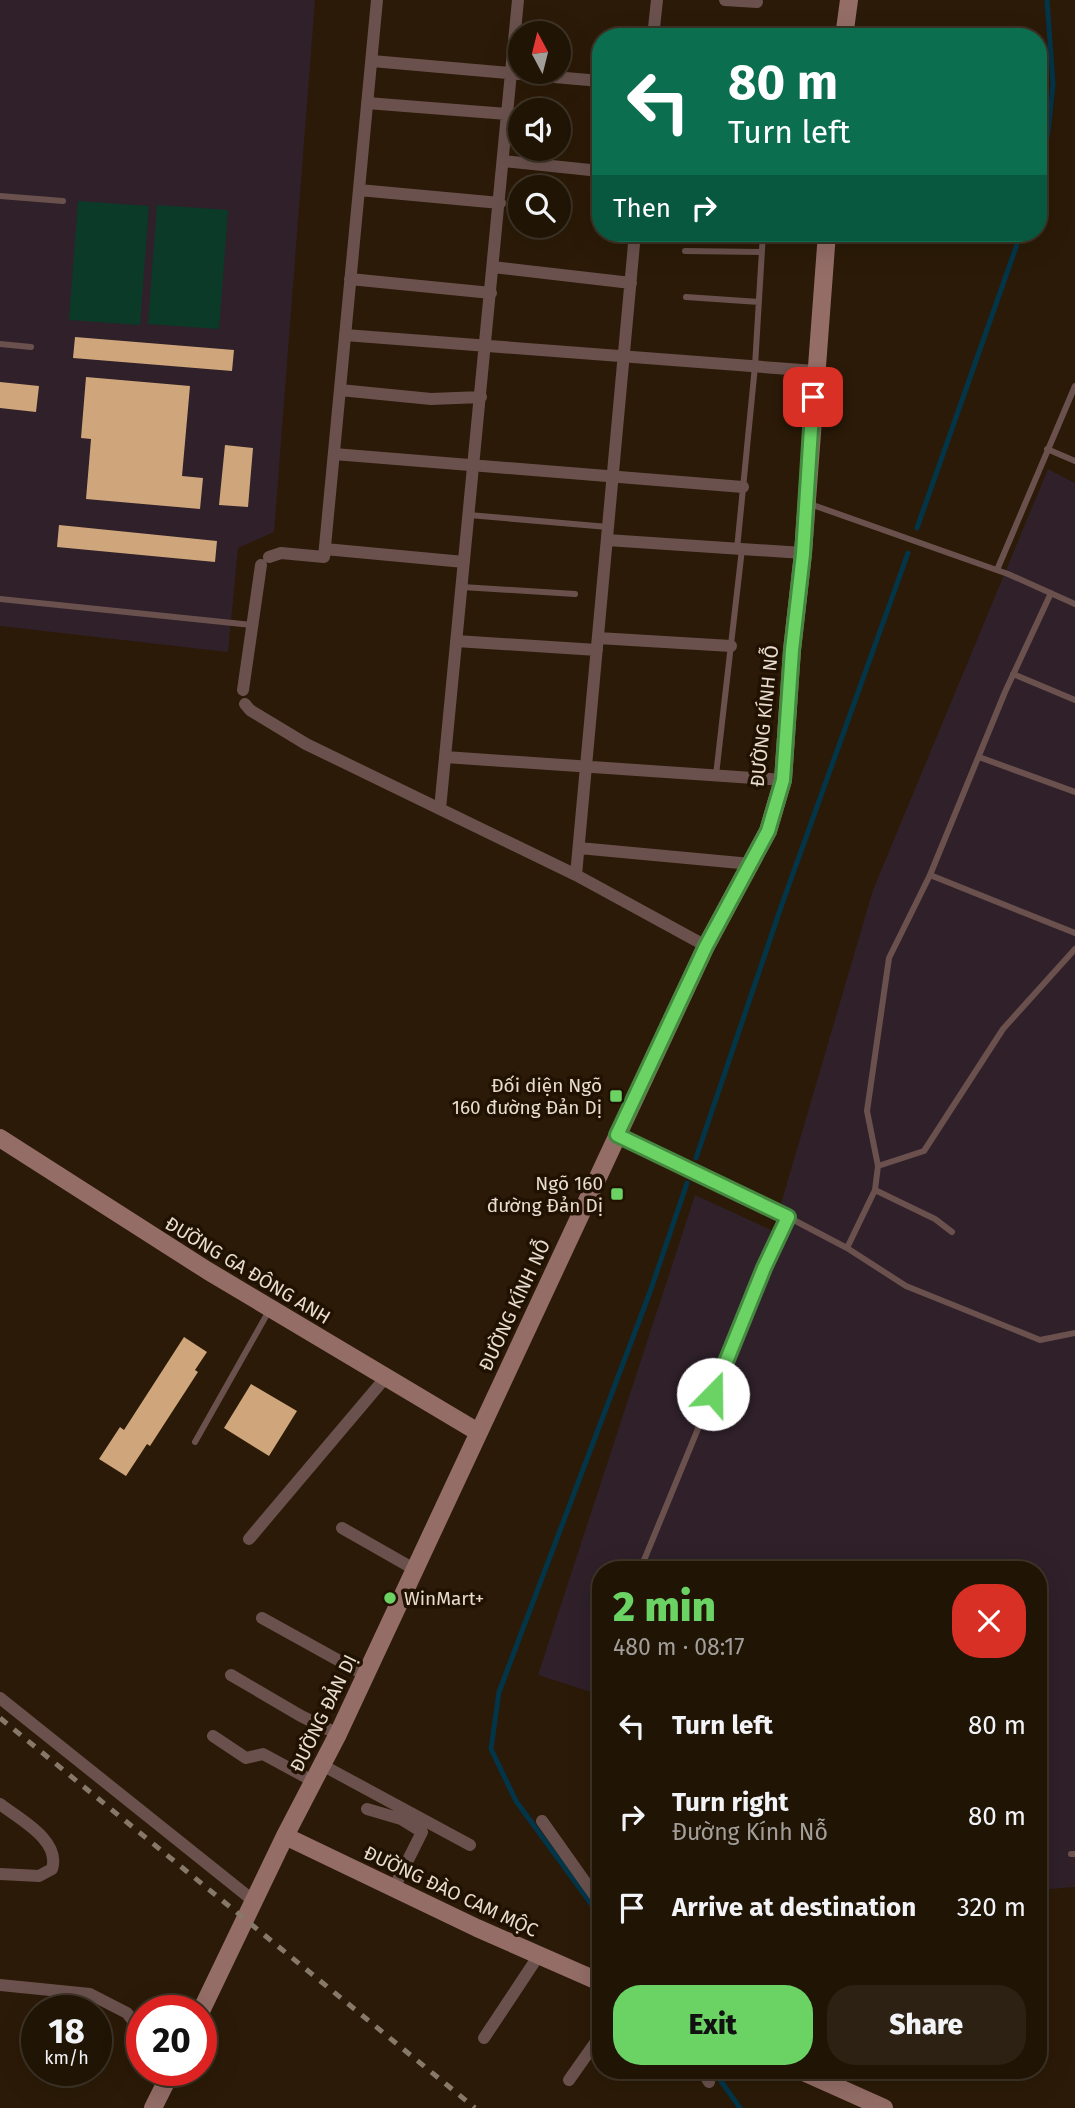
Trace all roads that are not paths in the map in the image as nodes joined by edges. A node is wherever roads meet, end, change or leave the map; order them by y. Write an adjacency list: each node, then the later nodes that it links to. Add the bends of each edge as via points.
1 (377, 0): 10 (street)
2 (518, 0): 7 (street)
3 (657, 0): 8 (street)
4 (725, 0): 6 (street)
5 (849, 0): 9 (street)
6 (757, 2)
7 (516, 21)
8 (654, 28)
9 (845, 28)
10 (372, 61): 11 (street); 14 (street)
11 (508, 73)
12 (571, 78): 13 (street)
13 (592, 80)
14 (367, 103): 15 (street); 18 (street)
15 (508, 114): 16 (street)
16 (504, 161): 17 (street); 21 (street)
17 (592, 171)
18 (359, 190): 21 (street); 28 (street)
19 (0, 196): 20 (lane)
20 (63, 201)
21 (500, 203): 27 (street)
22 (634, 242): 29 (street)
23 (763, 242): 26 (lane)
24 (826, 242): 39 (street, ĐƯỜNG KÍNH NỖ)
25 (685, 251): 26 (lane)
26 (762, 252): 32 (lane)
27 (493, 267): 29 (street); 30 (street)
28 (350, 279): 30 (street); 33 (street)
29 (631, 284): 37 (street)
30 (491, 293): 36 (street)
31 (686, 297): 32 (lane)
32 (758, 302): 38 (lane)
33 (345, 335): 36 (street); 41 (street)
34 (0, 344): 35 (lane)
35 (32, 346)
36 (486, 346): 37 (street); 42 (street)
37 (624, 356): 38 (street); 47 (street)
38 (755, 366): 39 (street); 48 (lane)
39 (816, 371): 49 (street, ĐƯỜNG KÍNH NỖ)
40 (1075, 386): 43 (lane)
41 (340, 390): 42 (street, via 430,399); 44 (street)
42 (481, 397): 46 (street)
43 (1047, 449): 45 (lane); 56 (lane)
44 (334, 454): 46 (street); 52 (street)
45 (1075, 461)
46 (474, 465): 47 (street); 50 (street)
47 (613, 477): 48 (street); 51 (street)
48 (743, 487): 53 (lane)
49 (805, 503): 54 (street, ĐƯỜNG KÍNH NỖ); 56 (lane)
50 (469, 515): 51 (lane); 55 (street)
51 (608, 534): 53 (street); 64 (street)
52 (325, 549): 55 (street); 62 (street, via 324,557 281,553 265,561)
53 (739, 549): 54 (street); 65 (lane)
54 (803, 554): 74 (street, ĐƯỜNG KÍNH NỖ)
55 (464, 562): 57 (street)
56 (996, 570): 58 (lane)
57 (462, 587): 59 (lane); 63 (street)
58 (1051, 593): 61 (lane); 66 (lane)
59 (575, 594)
60 (0, 599): 62 (lane)
61 (1075, 604)
62 (252, 625): 67 (street)
63 (457, 641): 64 (street); 70 (street)
64 (598, 644): 65 (street); 72 (street)
65 (731, 646): 73 (lane)
66 (1013, 674): 68 (lane); 71 (lane)
67 (243, 690)
68 (1075, 700)
69 (245, 704): 76 (street, via 306,744)
70 (445, 757): 72 (street); 76 (street)
71 (979, 757): 75 (lane); 80 (lane)
72 (586, 767): 73 (street); 77 (street)
73 (716, 775): 74 (street)
74 (783, 780): 78 (street, ĐƯỜNG KÍNH NỖ, via 768,831)
75 (1075, 792)
76 (440, 809): 79 (street)
77 (579, 848): 78 (street); 79 (street)
78 (751, 864): 82 (street, ĐƯỜNG KÍNH NỖ)
79 (576, 875): 82 (street)
80 (930, 875): 81 (lane); 86 (lane, via 889,958 867,1111)
81 (1075, 933)
82 (706, 946): 84 (street, ĐƯỜNG KÍNH NỖ)
83 (1075, 949): 86 (lane, via 1003,1029 924,1150)
84 (617, 1135): 88 (lane); 94 (street, ĐƯỜNG KÍNH NỖ)
85 (0, 1138): 91 (street, ĐƯỜNG GA ĐÔNG ANH)
86 (878, 1166): 87 (lane)
87 (875, 1190): 89 (lane); 90 (lane)
88 (788, 1217): 90 (lane); 98 (lane)
89 (952, 1232)
90 (847, 1248): 92 (lane, via 906,1286 1040,1340)
91 (271, 1309): 93 (street, ĐƯỜNG GA ĐÔNG ANH); 95 (lane)
92 (1075, 1333)
93 (386, 1377): 94 (street, ĐƯỜNG GA ĐÔNG ANH); 97 (street)
94 (478, 1432): 99 (street, ĐƯỜNG ĐẢN DỊ)
95 (195, 1442)
96 (342, 1528): 99 (street)
97 (249, 1539)
98 (644, 1561)
99 (414, 1569): 102 (street, ĐƯỜNG ĐẢN DỊ)
100 (262, 1618): 102 (street)
101 (231, 1675): 104 (street)
102 (365, 1675): 104 (street, ĐƯỜNG ĐẢN DỊ)
103 (0, 1698): 116 (street)
104 (338, 1734): 106 (street, ĐƯỜNG ĐẢN DỊ)
105 (213, 1736): 107 (street, via 246,1758 263,1754)
106 (322, 1765): 107 (street, ĐƯỜNG ĐẢN DỊ); 112 (street)
107 (313, 1781): 111 (street, ĐƯỜNG ĐẢN DỊ)
108 (0, 1804): 113 (street, via 39,1834 55,1860 52,1869 39,1876)
109 (367, 1809): 114 (street, via 401,1819 422,1832)
110 (542, 1821): 115 (street)
111 (285, 1836): 114 (street, ĐƯỜNG ĐÀO CAM MỘC); 116 (street, ĐƯỜNG ĐẢN DỊ)
112 (470, 1845)
113 (0, 1874)
114 (394, 1888): 117 (street, ĐƯỜNG ĐÀO CAM MỘC)
115 (592, 1892)
116 (255, 1902): 120 (street, ĐƯỜNG ĐẢN DỊ)
117 (539, 1955): 118 (street, ĐƯỜNG ĐÀO CAM MỘC); 122 (street)
118 (592, 1978)
119 (0, 1985): 121 (street, via 90,1994)
120 (209, 1995)
121 (126, 2012)
122 (484, 2038)
123 (592, 2047): 126 (street)
124 (707, 2079): 127 (street)
125 (819, 2079): 130 (street)
126 (569, 2080)
127 (709, 2082)
128 (163, 2086): 129 (street)
129 (153, 2108)
130 (884, 2108)

